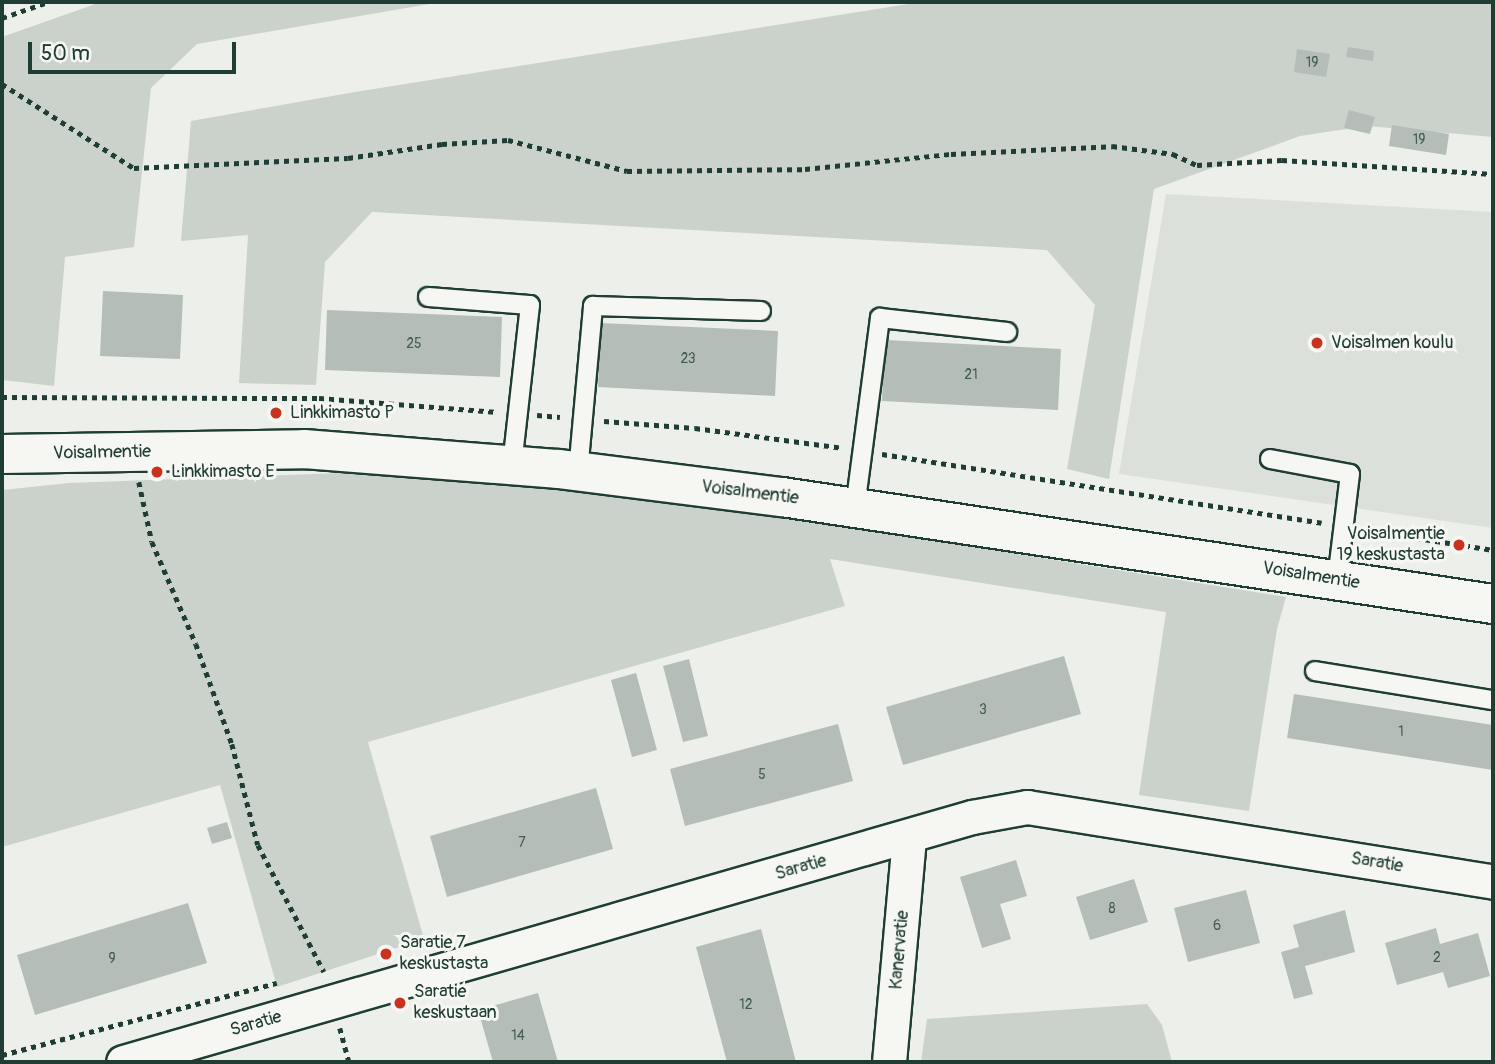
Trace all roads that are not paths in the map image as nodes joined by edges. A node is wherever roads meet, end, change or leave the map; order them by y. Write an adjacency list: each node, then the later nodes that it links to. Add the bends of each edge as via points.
1 (428, 297): 6 (lane, via 530,305)
2 (761, 311): 7 (lane, via 593,306)
3 (1007, 332): 8 (lane, via 880,318)
4 (2, 454): 6 (street, Voisalmentie, via 304,449)
5 (1270, 459): 9 (lane, via 1350,474)
6 (512, 465): 7 (street, Voisalmentie)
7 (578, 472): 8 (street, Voisalmentie)
8 (855, 508): 9 (street, Voisalmentie)
9 (1337, 580): 10 (street, Voisalmentie)
10 (1493, 604)
11 (1315, 671): 12 (lane)
12 (1493, 700)
13 (909, 837): 14 (street, Saratie, via 972,817 1027,807); 15 (street, Saratie); 16 (street, Kanervatie)
14 (1493, 881)
15 (123, 1062)
16 (889, 1062)

